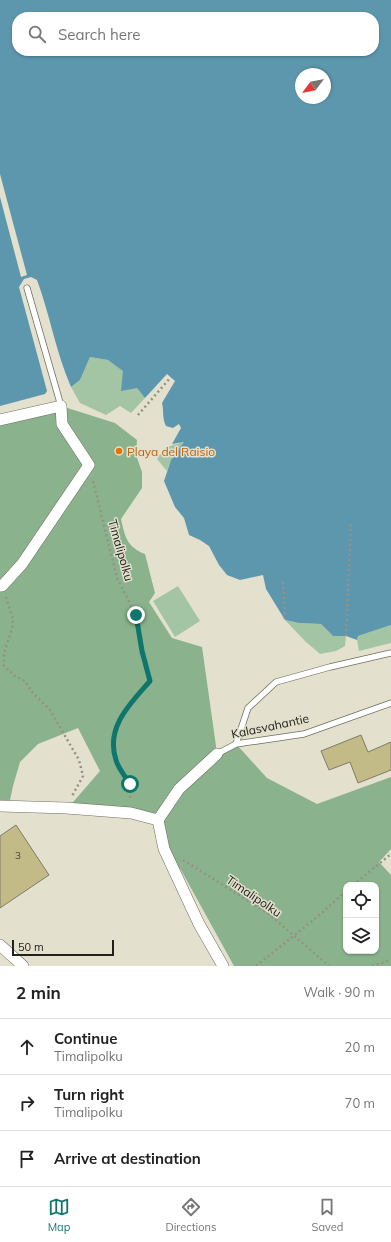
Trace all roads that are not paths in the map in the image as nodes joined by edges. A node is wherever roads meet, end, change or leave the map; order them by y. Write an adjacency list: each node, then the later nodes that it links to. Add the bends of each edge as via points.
1 (27, 288): 2 (lane)
2 (61, 406): 3 (street); 4 (street, via 62,424 89,465 22,564)
3 (0, 420)
4 (1, 586)
5 (391, 653): 7 (lane, via 276,682 248,708)
6 (391, 703): 7 (lane, Kalasvahantie, via 304,734)
7 (236, 744): 8 (lane, Kalasvahantie)
8 (217, 754): 10 (street, Kalasvahantie, via 179,790)
9 (0, 806): 10 (street, via 131,813)
10 (158, 820): 13 (street, via 164,848 199,924)
11 (0, 945): 12 (street)
12 (23, 966)
13 (223, 966)

